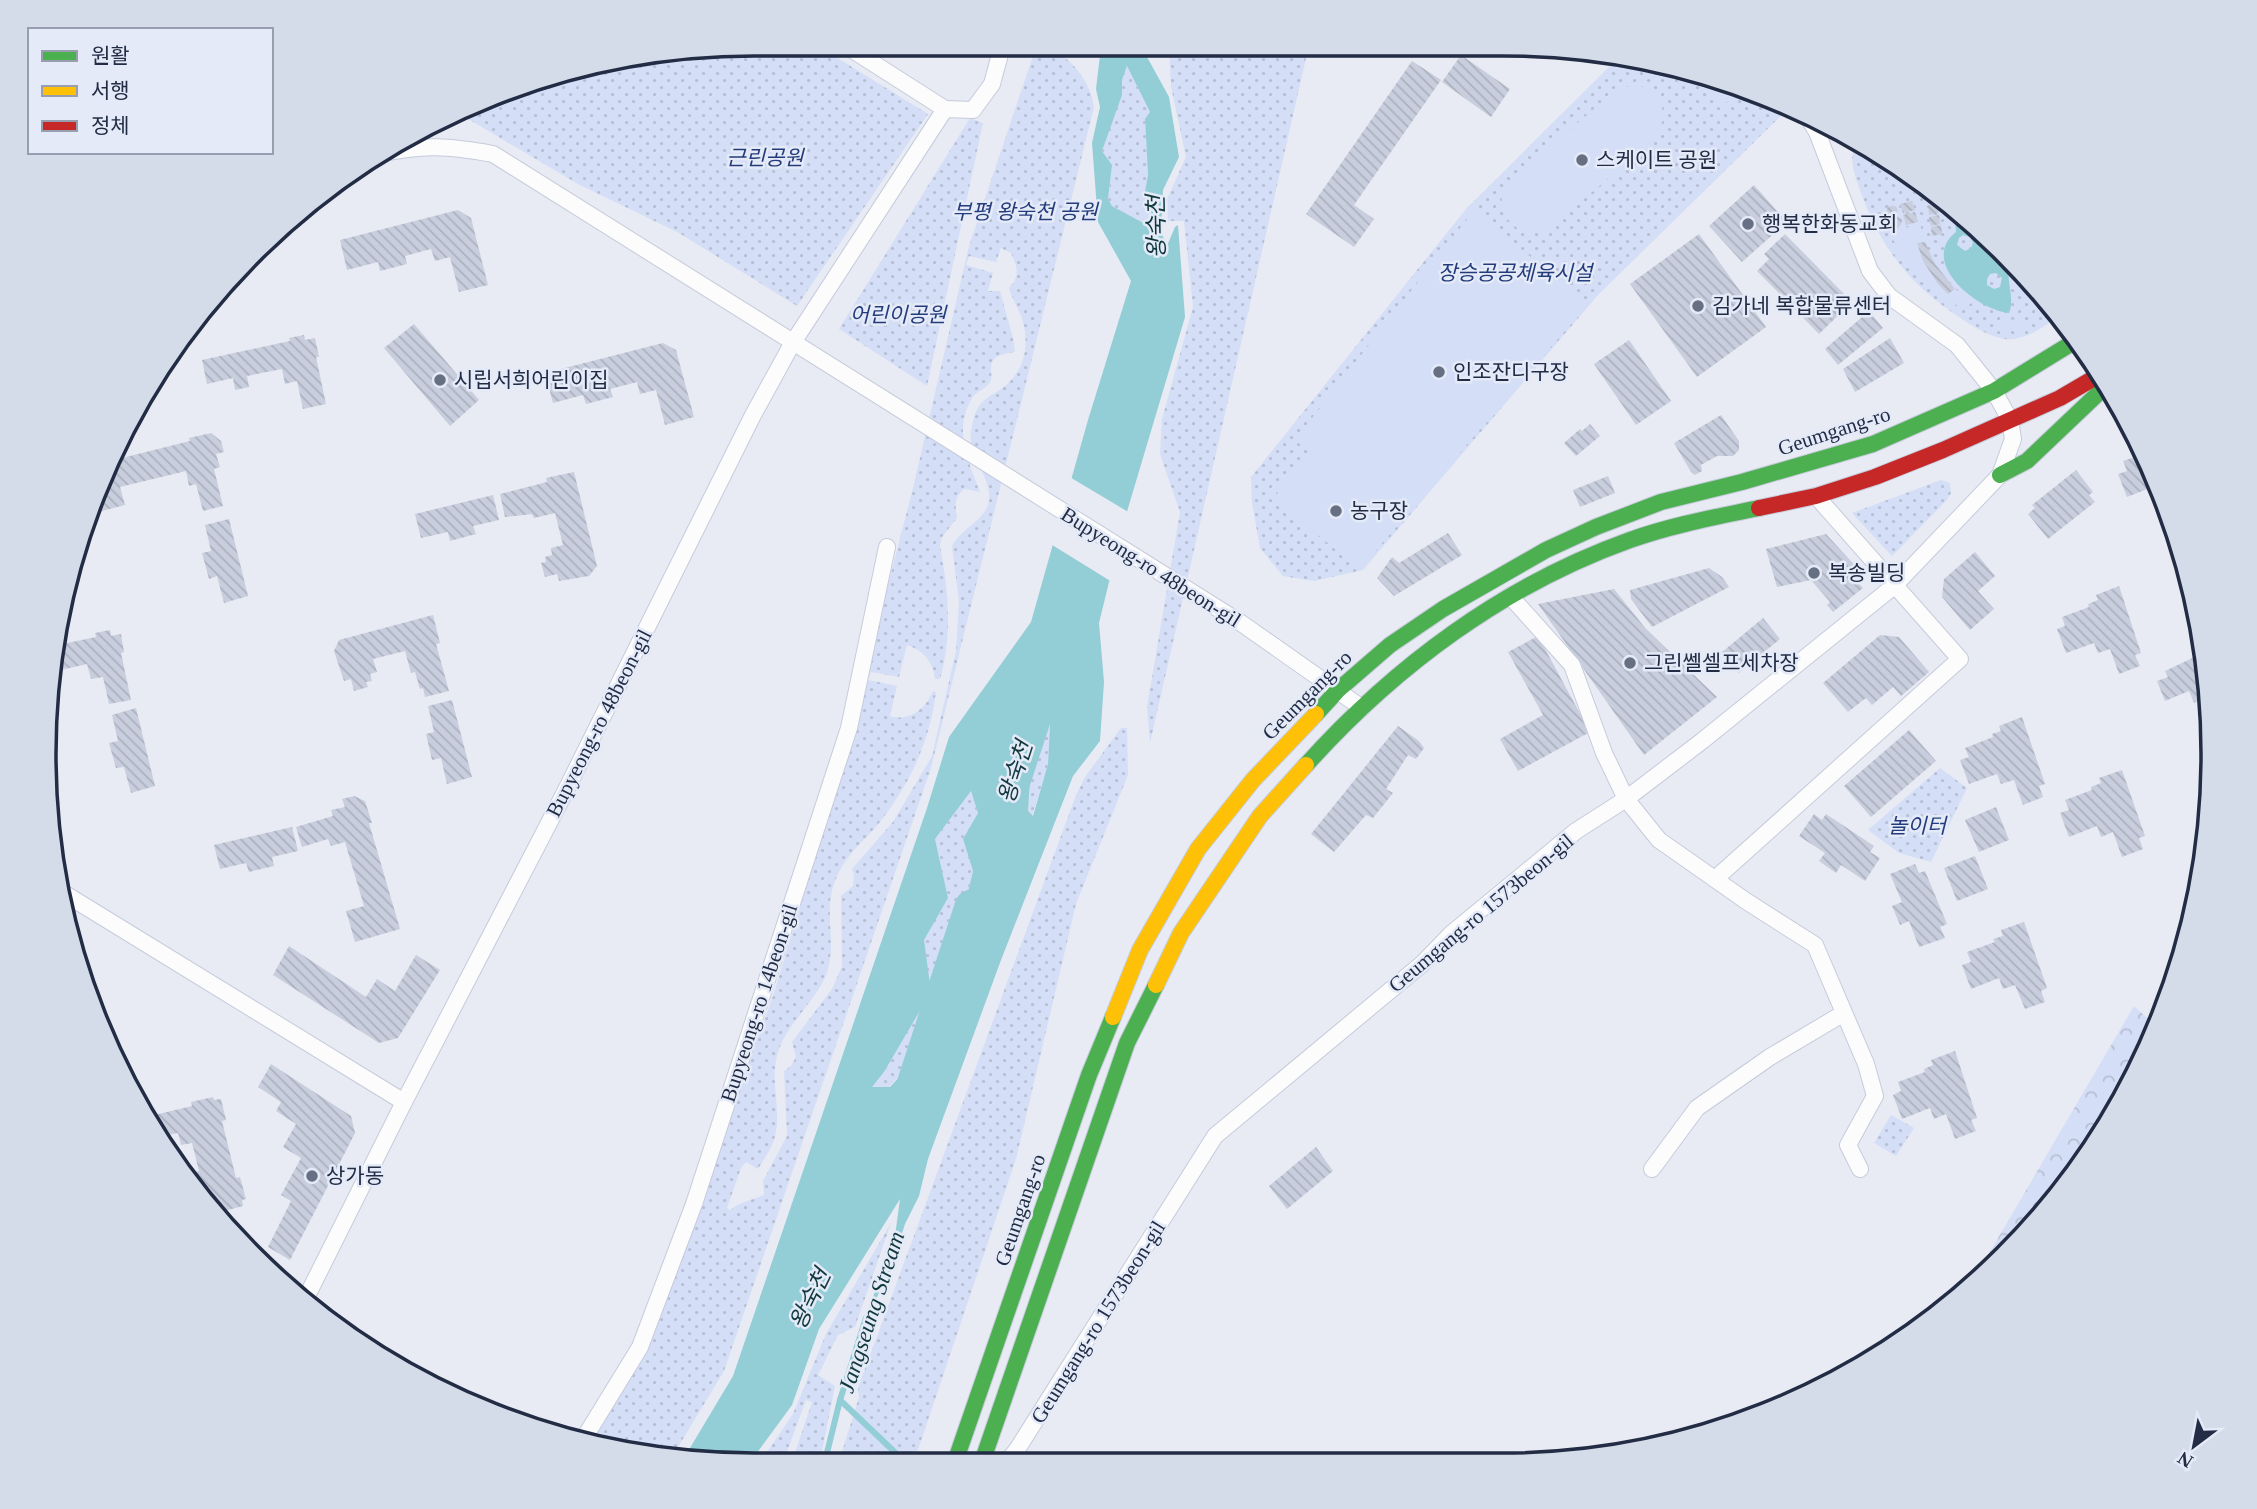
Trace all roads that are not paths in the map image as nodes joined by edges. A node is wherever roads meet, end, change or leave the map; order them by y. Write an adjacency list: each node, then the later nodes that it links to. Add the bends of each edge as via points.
1 (864, 56): 3 (street)
2 (1000, 56): 3 (street, via 992,84 972,110)
3 (945, 108): 6 (street)
4 (1827, 136): 9 (street, via 1870,271 1889,296 1957,345)
5 (410, 147): 6 (street, Bupyeong-ro 48beon-gil, via 452,146 493,155)
6 (792, 344): 17 (street, Bupyeong-ro 48beon-gil, via 1241,623); 23 (street, Bupyeong-ro 48beon-gil)
7 (2068, 345): 9 (main road, Geumgang-ro)
8 (2091, 380): 11 (main road)
9 (1994, 391): 11 (street); 17 (main road, Geumgang-ro, via 1873,444 1661,502 1595,527 1443,609 1390,645)
10 (2099, 392): 12 (main road, via 2027,461)
11 (2010, 420): 12 (street, Geumgang-ro 1573beon-gil, via 2013,439); 13 (main road, via 1875,477)
12 (2000, 475): 15 (street, Geumgang-ro 1573beon-gil)
13 (1816, 496): 15 (street); 16 (main road, via 1630,540)
14 (887, 547): 27 (street, Bupyeong-ro 14beon-gil, via 849,728 694,1204 640,1347)
15 (1894, 586): 19 (street, Geumgang-ro 1573beon-gil); 20 (street, via 1960,659)
16 (1510, 596): 18 (main road, via 1449,634); 19 (street, via 1572,665)
17 (1338, 690): 18 (street, Bupyeong-ro 48beon-gil); 28 (main road, Geumgang-ro, via 1252,780 1198,849 1140,950 1089,1075)
18 (1362, 708): 29 (main road, via 1260,816 1181,933 1127,1043)
19 (1626, 799): 20 (street, via 1659,840); 30 (street, Geumgang-ro 1573beon-gil, via 1576,831 1214,1136)
20 (1715, 878): 22 (street, via 1815,944)
21 (71, 897): 23 (street)
22 (1844, 1013): 24 (street, via 1697,1108); 25 (street, via 1875,1096 1848,1145)
23 (404, 1102): 26 (street, Bupyeong-ro 48beon-gil)
24 (1653, 1169)
25 (1860, 1169)
26 (309, 1292)
27 (588, 1432)
28 (958, 1453)
29 (985, 1453)
30 (1014, 1453)

